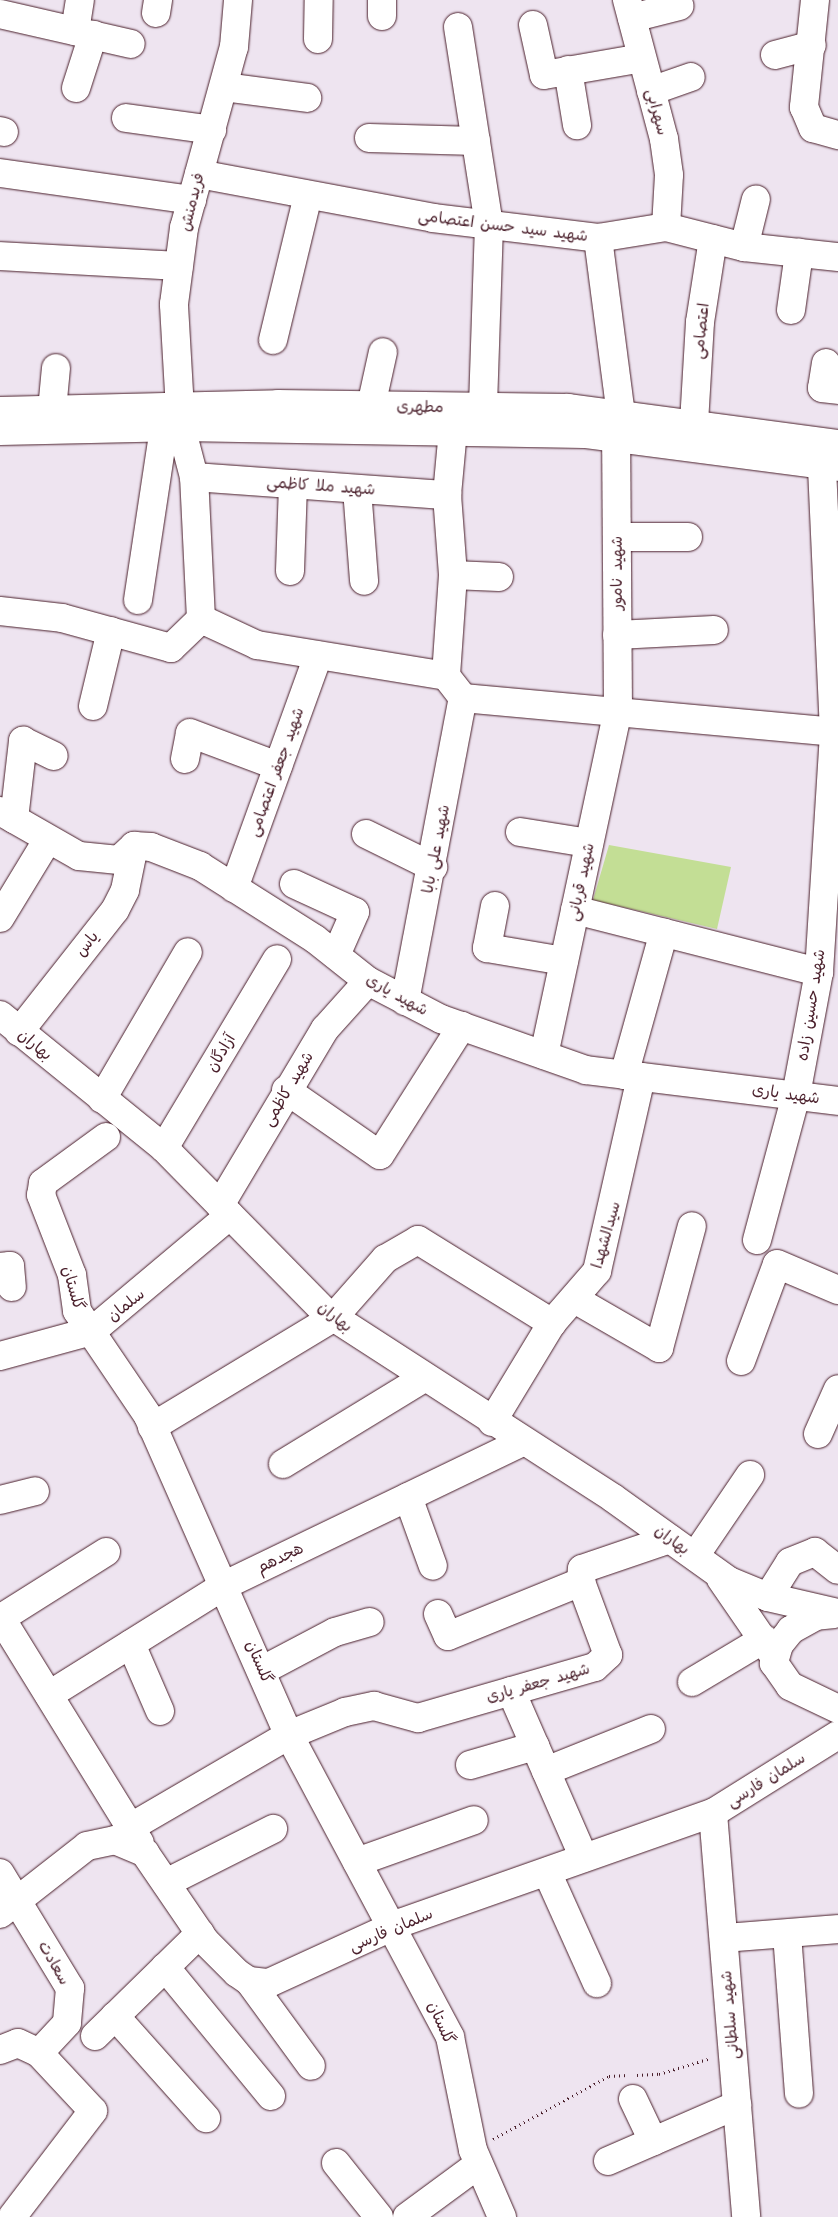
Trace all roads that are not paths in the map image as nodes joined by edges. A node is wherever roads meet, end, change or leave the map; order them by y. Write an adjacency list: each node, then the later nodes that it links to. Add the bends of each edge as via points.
1 (80, 0): 10 (street)
2 (238, 0): 18 (street, فریدمنش, via 234,47)
3 (319, 0): 11 (street)
4 (815, 0): 13 (street)
5 (679, 6): 6 (street)
6 (629, 9): 15 (street, سهرابی)
7 (0, 14): 10 (street)
8 (533, 24): 16 (street, via 544,75)
9 (458, 27): 27 (street)
10 (84, 33): 12 (street); 19 (street)
11 (318, 39)
12 (131, 44)
13 (812, 45): 14 (street); 25 (street, via 804,107 813,128)
14 (775, 55)
15 (642, 58): 16 (street); 20 (street, سهرابی)
16 (568, 70): 23 (street)
17 (690, 77): 20 (street)
18 (224, 87): 21 (street); 24 (street, فریدمنش)
19 (76, 88)
20 (651, 91): 33 (street, سهرابی, via 670,176)
21 (307, 98)
22 (126, 118): 24 (street)
23 (577, 125)
24 (212, 130): 29 (street, فریدمنش)
25 (838, 135)
26 (369, 138): 27 (street)
27 (476, 141): 32 (street)
28 (0, 173): 29 (street, شهید سید حسن اعتصامی)
29 (195, 187): 30 (street, شهید سید حسن اعتصامی); 40 (street, فریدمنش)
30 (308, 194): 32 (street, شهید سید حسن اعتصامی); 42 (street)
31 (756, 199): 36 (street)
32 (489, 225): 34 (street, شهید سید حسن اعتصامی); 48 (street)
33 (666, 227): 34 (street, شهید سید حسن اعتصامی); 35 (street, شهید سید حسن اعتصامی)
34 (598, 238): 52 (street, شهید نامور)
35 (713, 239): 36 (street, شهید سید حسن اعتصامی); 51 (street, اعتصامی, via 700,322)
36 (744, 247): 37 (street, شهید سید حسن اعتصامی)
37 (800, 253): 39 (street, شهید سید حسن اعتصامی); 41 (street)
38 (0, 256): 40 (street)
39 (838, 257)
40 (179, 266): 50 (street, فریدمنش, via 174,304)
41 (790, 310)
42 (273, 340)
43 (383, 352): 47 (street)
44 (826, 363): 46 (street, via 822,388)
45 (56, 368): 49 (street)
46 (838, 390)
47 (372, 406): 48 (street, مطهری); 50 (street, مطهری)
48 (484, 408): 52 (street, مطهری, via 568,408)
49 (52, 410): 50 (street, مطهری); 53 (street, مطهری)
50 (175, 421): 53 (street, مطهری); 54 (street, مطهری); 56 (street); 67 (street)
51 (694, 423): 52 (street, مطهری); 55 (street, مطهری)
52 (618, 426): 54 (street, مطهری); 55 (street, مطهری); 60 (street, شهید نامور)
53 (0, 428)
54 (453, 430): 59 (street)
55 (833, 459): 62 (street, شهید حسین زاده)
56 (194, 477): 57 (street, شهید ملا کاظمی); 69 (street)
57 (293, 484): 58 (street, شهید ملا کاظمی); 63 (street)
58 (357, 489): 59 (street, شهید ملا کاظمی); 66 (street)
59 (447, 495): 64 (street)
60 (617, 537): 61 (street); 72 (street, شهید نامور)
61 (688, 537)
62 (830, 547): 78 (street, شهید حسین زاده)
63 (290, 571)
64 (454, 575): 65 (street); 74 (street)
65 (499, 577)
66 (364, 581)
67 (138, 600)
68 (0, 611): 71 (street, via 62,618)
69 (201, 619): 71 (street, via 171,648); 73 (street, via 257,645)
70 (714, 630): 72 (street)
71 (111, 631): 76 (street)
72 (617, 635): 77 (street, شهید نامور)
73 (318, 656): 74 (street); 81 (street, شهید جعفر اعتصامی)
74 (446, 676): 75 (street)
75 (463, 698): 77 (street); 89 (street, شهید علی بابا)
76 (92, 706)
77 (618, 709): 78 (street); 87 (street, شهید قربانی)
78 (836, 732): 82 (street, شهید حسین زاده)
79 (54, 756): 83 (street, via 24,741)
80 (185, 759): 81 (street, via 190,733)
81 (278, 766): 91 (street, شهید جعفر اعتصامی)
82 (834, 804): 94 (street, شهید حسین زاده)
83 (7, 815): 86 (street)
84 (520, 832): 87 (street)
85 (366, 834): 89 (street)
86 (48, 839): 88 (street, via 78,856 100,859 120,860); 95 (street)
87 (589, 843): 93 (street, شهید قربانی)
88 (134, 846): 91 (street, شهید یاری, via 151,847 200,866); 104 (street, یاس, via 125,890 114,910)
89 (433, 867): 103 (street, شهید علی بابا)
90 (294, 884): 98 (street, via 356,912)
91 (234, 888): 98 (street, شهید یاری)
92 (495, 906): 100 (street, via 487,948)
93 (575, 910): 96 (street); 100 (street, شهید قربانی)
94 (831, 911): 101 (street, شهید حسین زاده)
95 (0, 918)
96 (664, 932): 101 (street); 107 (street, سیدالشهدا)
97 (188, 952): 110 (street)
98 (336, 955): 102 (street, شهید یاری)
99 (277, 959): 113 (street, آزادگان)
100 (564, 961): 106 (street, شهید قربانی)
101 (819, 972): 109 (street, شهید حسین زاده)
102 (368, 981): 103 (street, شهید یاری); 108 (street, شهید کاظمی, via 325,1029)
103 (405, 1001): 105 (street, شهید یاری)
104 (10, 1024): 110 (street, بهاران)
105 (462, 1026): 106 (street, شهید یاری); 108 (street, via 376,1156)
106 (544, 1055): 107 (street, شهید یاری, via 586,1070)
107 (633, 1076): 109 (street, شهید یاری); 118 (street, سیدالشهدا, via 597,1271)
108 (286, 1090): 114 (street, شهید کاظمی)
109 (796, 1095): 111 (street, شهید یاری); 116 (street, شهید حسین زاده)
110 (102, 1099): 113 (street, بهاران)
111 (838, 1101)
112 (106, 1137): 121 (street, گلستان, via 43,1183 41,1195 72,1275 77,1311)
113 (164, 1148): 114 (street, بهاران)
114 (225, 1210): 119 (street, بهاران); 121 (street, سلمان)
115 (692, 1226): 118 (street, via 659,1348)
116 (757, 1240)
117 (838, 1290): 123 (street, via 777,1264)
118 (576, 1300): 120 (street, سیدالشهدا)
119 (334, 1318): 120 (street, via 386,1259 418,1240); 124 (street, بهاران); 127 (street)
120 (552, 1323): 126 (street, سیدالشهدا)
121 (92, 1331): 122 (street, سلمان); 127 (street, گلستان)
122 (0, 1356)
123 (741, 1361)
124 (422, 1378): 126 (street, بهاران); 130 (street)
125 (838, 1389): 128 (street)
126 (492, 1422): 129 (street, بهاران)
127 (152, 1427): 141 (street, گلستان)
128 (818, 1434)
129 (522, 1442): 133 (street, هجدهم); 135 (street, بهاران)
130 (283, 1464)
131 (750, 1475): 137 (street)
132 (35, 1491): 134 (street)
133 (408, 1497): 138 (street); 141 (street, هجدهم)
134 (0, 1500)
135 (670, 1539): 137 (street, بهاران); 140 (street, via 582,1569)
136 (106, 1552): 151 (street, via 2,1614)
137 (702, 1562): 142 (street, بهاران); 147 (street, بهاران, via 737,1596)
138 (433, 1566)
139 (838, 1570): 142 (street, via 814,1552 806,1555 790,1562)
140 (581, 1582): 144 (street, via 448,1636); 150 (street, شهید جعفر یاری, via 608,1655 595,1667)
141 (225, 1585): 146 (street, هجدهم); 148 (street, گلستان)
142 (768, 1597): 143 (street, بهاران)
143 (838, 1613): 147 (street, via 816,1616)
144 (438, 1614)
145 (370, 1622): 148 (street, via 335,1632)
146 (131, 1644): 151 (street, هجدهم); 153 (street)
147 (769, 1647): 149 (street); 152 (street, بهاران, via 778,1673 790,1686)
148 (263, 1670): 155 (street, گلستان)
149 (692, 1682)
150 (511, 1691): 155 (street, شهید جعفر یاری, via 418,1718 374,1706); 157 (street)
151 (49, 1695): 162 (street)
152 (838, 1709)
153 (160, 1711)
154 (651, 1729): 159 (street)
155 (289, 1734): 162 (street, شهید جعفر یاری); 166 (street, گلستان)
156 (838, 1735): 160 (street, سلمان فارسی)
157 (535, 1746): 158 (street); 159 (street)
158 (470, 1765)
159 (546, 1771): 165 (street)
160 (713, 1813): 165 (street, سلمان فارسی); 175 (street, شهید سلطانی)
161 (474, 1820): 166 (street)
162 (131, 1827): 164 (street)
163 (273, 1829): 169 (street)
164 (146, 1853): 169 (street); 170 (street, via 115,1840 87,1846)
165 (584, 1858): 167 (street, سلمان فارسی)
166 (357, 1862): 171 (street, گلستان)
167 (547, 1872): 171 (street, سلمان فارسی); 178 (street)
168 (0, 1873): 170 (street, سعادت)
169 (166, 1883): 173 (street)
170 (9, 1907): 182 (street, سعادت, via 70,1988 67,2023)
171 (392, 1927): 177 (street, سلمان فارسی, via 269,1983); 190 (street, گلستان, via 450,2037)
172 (838, 1930): 174 (street)
173 (200, 1933): 176 (street); 177 (street)
174 (788, 1934): 175 (street); 184 (street)
175 (724, 1938): 187 (street, شهید سلطانی)
176 (165, 1967): 179 (street); 185 (street)
177 (249, 1981): 183 (street)
178 (597, 1983)
179 (115, 2016): 180 (street); 188 (street)
180 (95, 2036)
181 (0, 2050): 182 (street, via 18,2043)
182 (40, 2053): 193 (street, via 93,2111)
183 (311, 2066)
184 (799, 2094)
185 (271, 2096)
186 (633, 2099): 189 (street)
187 (737, 2105): 189 (street); 197 (street, شهید سلطانی)
188 (206, 2118)
189 (653, 2141): 191 (street)
190 (476, 2157): 195 (street); 196 (street, گلستان)
191 (608, 2161)
192 (336, 2163): 194 (street)
193 (12, 2217)
194 (379, 2217)
195 (407, 2217)
196 (502, 2217)
197 (746, 2217)

